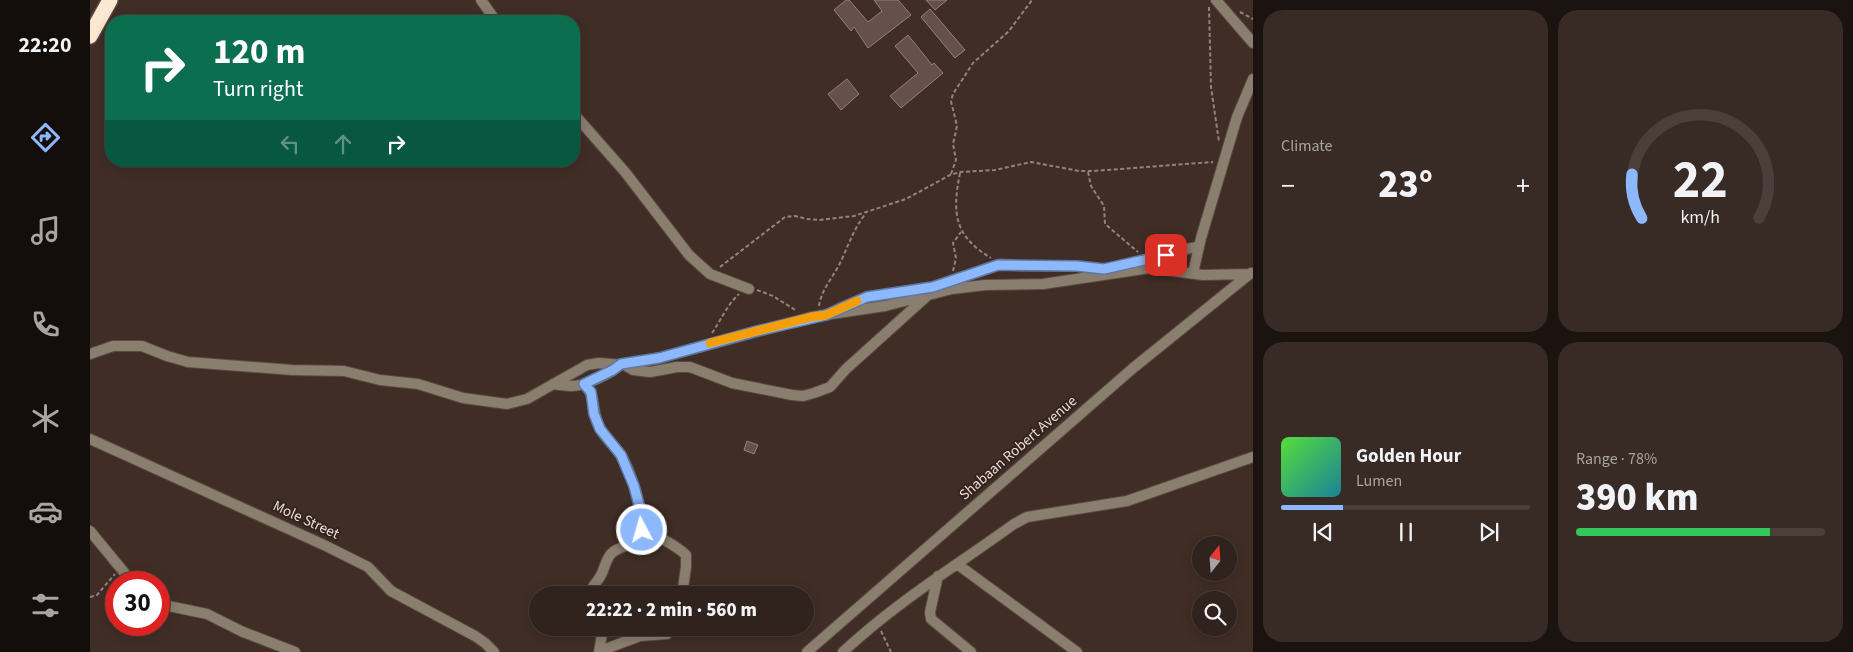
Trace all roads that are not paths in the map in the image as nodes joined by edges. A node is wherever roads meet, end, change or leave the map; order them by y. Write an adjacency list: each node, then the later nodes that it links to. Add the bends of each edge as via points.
1 (110, 0): 5 (highway)
2 (481, 0): 4 (street)
3 (1216, 0): 6 (street)
4 (492, 15)
5 (90, 36)
6 (1253, 43)
7 (1253, 79): 9 (street, via 1222,161)
8 (580, 121): 12 (street, via 625,172 683,249 710,274)
9 (1199, 246): 11 (street); 14 (street, via 1104,269 1002,264 926,288 867,297)
10 (1251, 272): 11 (street); 34 (street, Shabaan Robert Avenue, via 1132,369)
11 (1193, 273): 13 (street, via 1150,268 1043,284 966,287)
12 (749, 289)
13 (928, 295): 14 (street, via 885,306); 16 (street, via 830,387 814,393 792,396 732,383 690,367 650,372)
14 (816, 316): 16 (street)
15 (90, 354): 17 (street, via 106,347 130,345 204,365 339,370 380,380 418,384 463,398 497,404 516,403)
16 (622, 365): 17 (street, via 587,365); 18 (street)
17 (553, 384): 18 (street)
18 (584, 384): 21 (street, via 591,392 600,429 621,455 634,486)
19 (90, 439): 32 (street, Mole Street, via 368,568 390,591 475,636)
20 (1253, 457): 23 (street, via 1127,501 1027,517)
21 (642, 522): 26 (street, via 642,535 634,543 611,553); 27 (street, via 648,532 673,544 686,555)
22 (90, 530): 24 (street)
23 (957, 564): 25 (street); 37 (street)
24 (123, 571)
25 (938, 576): 35 (street); 36 (street, via 931,618)
26 (592, 586)
27 (683, 586)
28 (170, 606): 31 (street, via 206,614)
29 (602, 636): 33 (street)
30 (640, 636): 33 (street)
31 (295, 652)
32 (494, 652)
33 (600, 652)
34 (806, 652)
35 (843, 652)
36 (971, 652)
37 (1077, 652)

